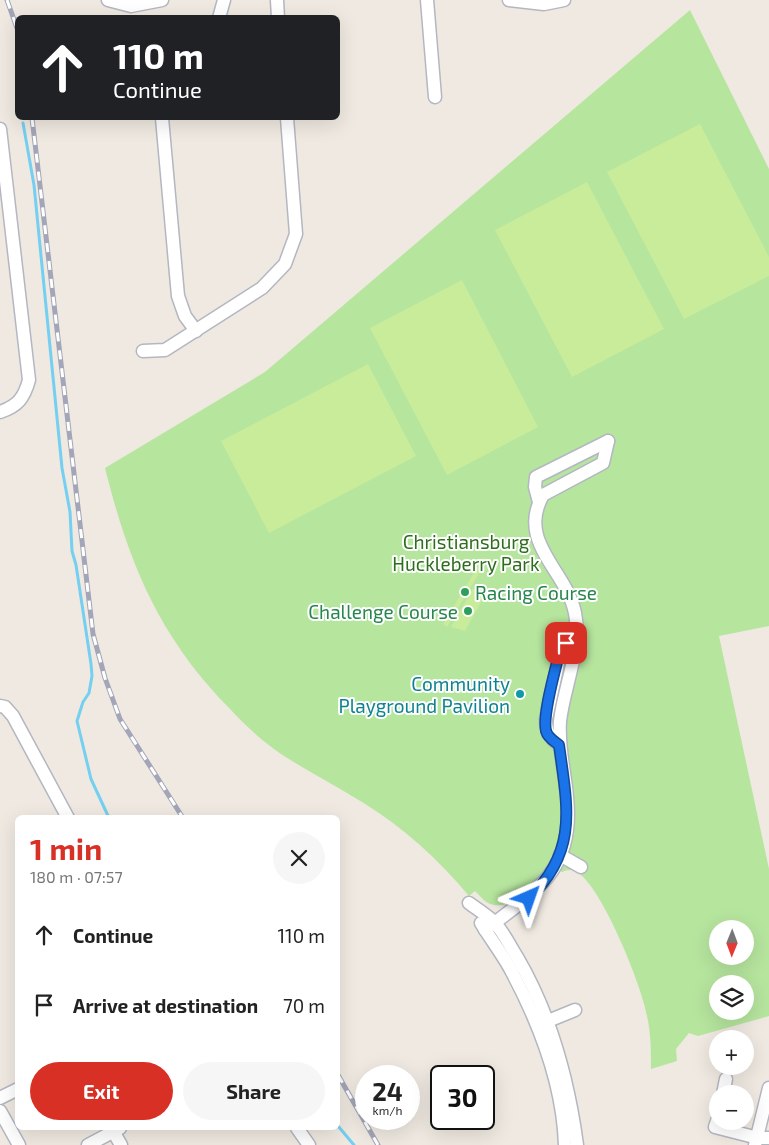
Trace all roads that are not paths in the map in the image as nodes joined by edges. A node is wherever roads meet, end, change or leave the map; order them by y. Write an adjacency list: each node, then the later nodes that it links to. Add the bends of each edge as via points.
1 (108, 0): 2 (street, via 131,6)
2 (162, 0)
3 (224, 0): 8 (street)
4 (277, 0): 9 (street)
5 (427, 0): 10 (street)
6 (509, 0): 7 (street, via 544,4)
7 (564, 0)
8 (220, 15)
9 (278, 15)
10 (435, 97)
11 (162, 120): 14 (street, via 178,296 185,316)
12 (287, 120): 14 (street, via 296,219 292,249 285,264 262,288)
13 (0, 129): 16 (street, via 30,380 25,396 13,408)
14 (196, 331): 15 (street, via 166,350)
15 (143, 351)
16 (0, 412)
17 (539, 502): 17 (street, via 551,489 603,463 608,441 536,476 534,487); 20 (street, via 536,532 539,546 565,584 576,620 559,745 568,804 566,834)
18 (0, 706): 19 (street, via 13,716)
19 (66, 815)
20 (560, 855): 21 (street); 22 (street, via 540,887)
21 (581, 867)
22 (490, 926): 24 (street, via 523,968); 40 (street, via 546,1049)
23 (575, 1010): 24 (street)
24 (548, 1021): 41 (street, via 568,1091)
25 (726, 1079): 26 (street)
26 (725, 1085)
27 (769, 1088): 35 (street)
28 (15, 1090): 29 (street)
29 (0, 1098)
30 (0, 1111): 36 (street)
31 (115, 1130): 37 (street)
32 (117, 1130): 38 (street)
33 (298, 1130): 39 (street)
34 (723, 1130): 35 (street)
35 (761, 1140)
36 (19, 1145)
37 (88, 1145)
38 (121, 1145)
39 (309, 1145)
40 (565, 1145)
41 (577, 1145)

